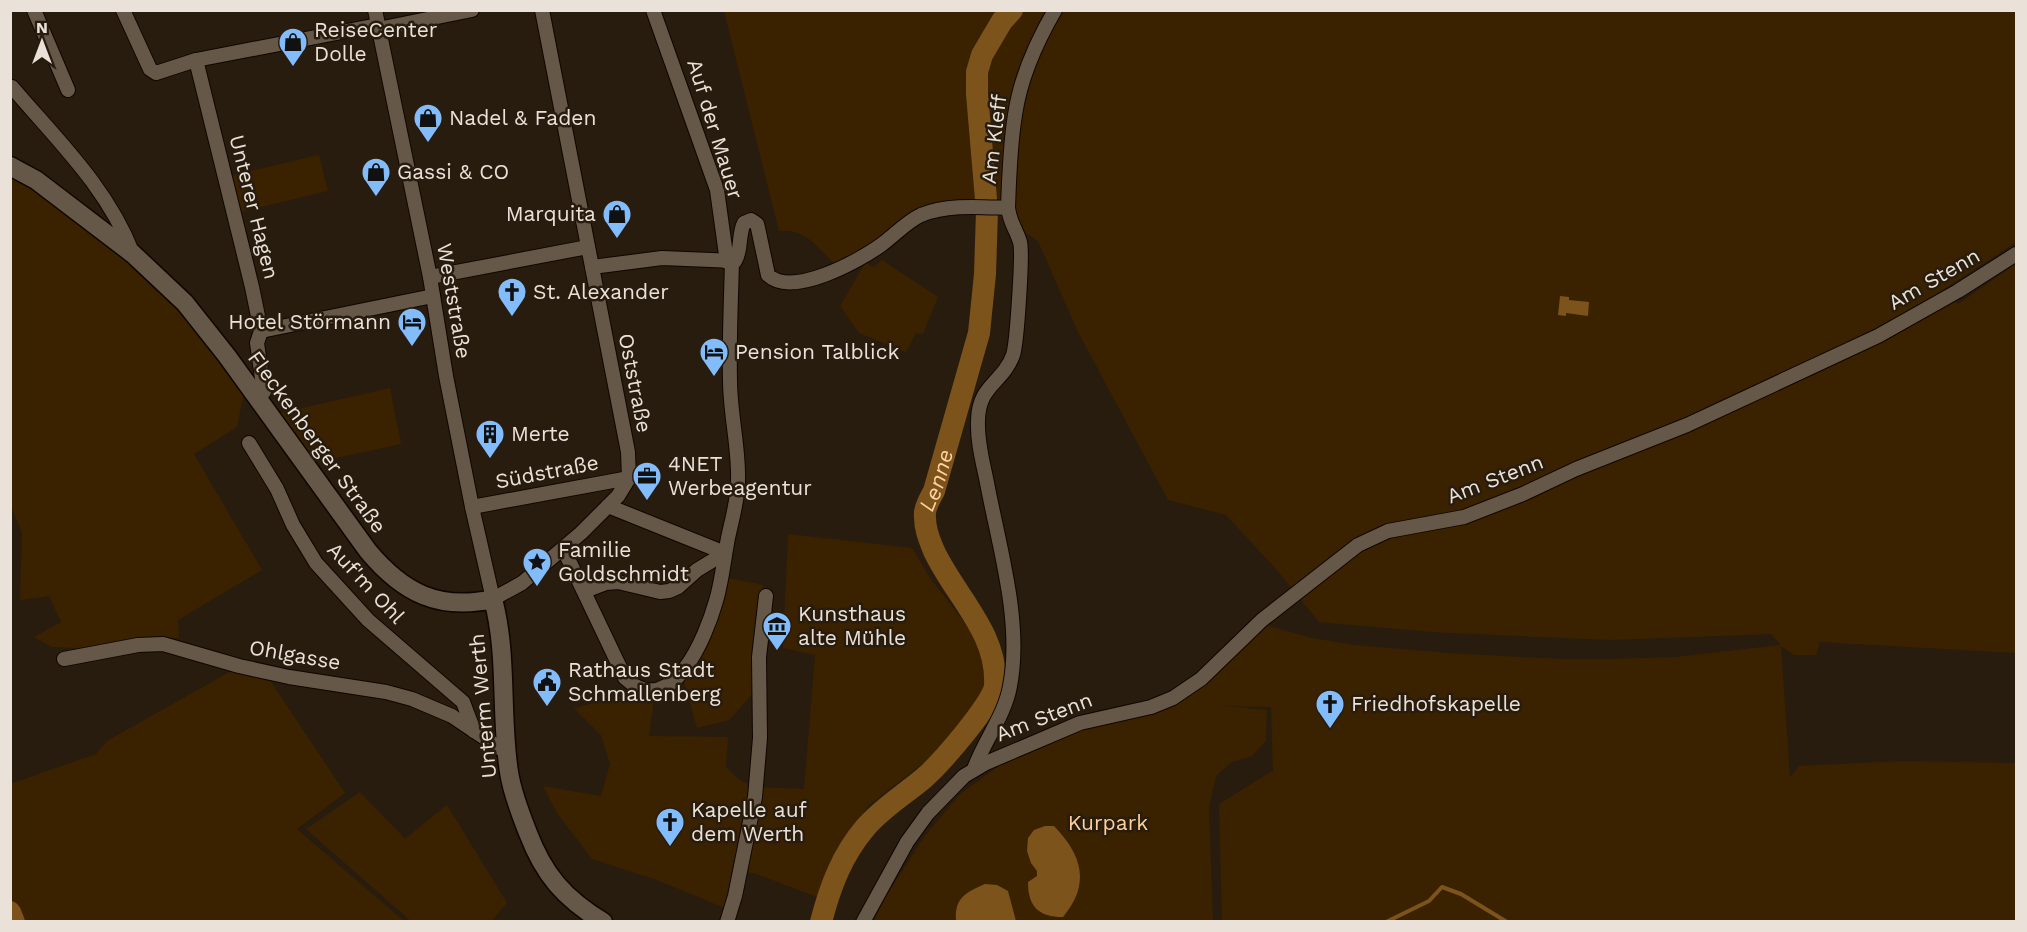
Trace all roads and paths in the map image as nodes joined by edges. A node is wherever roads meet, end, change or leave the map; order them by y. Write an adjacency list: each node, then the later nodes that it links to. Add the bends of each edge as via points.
1 (34, 10): 10 (street)
2 (123, 10): 8 (street, via 153,72)
3 (472, 10): 7 (street)
4 (542, 10): 13 (street, Oststraße)
5 (653, 10): 16 (street, Auf der Mauer, via 717,190)
6 (1055, 10): 12 (street, Am Kleff, via 1024,79 1015,113)
7 (377, 21): 8 (street); 18 (street, Weststraße)
8 (196, 60): 20 (street, Unterer Hagen)
9 (12, 87): 14 (street, Fleckenberger Straße, via 94,182)
10 (68, 90)
11 (10, 166): 14 (street, Fleckenberger Straße, via 36,180)
12 (1002, 208): 16 (street, via 936,210 911,221 846,266 795,281 778,281 768,275 757,224 751,220 741,227 738,257); 34 (street, Am Stenn, via 1020,246 1015,348 1008,364 981,398 978,421 979,445 1009,600 1013,655 1009,691)
13 (588, 247): 17 (street, Oststraße); 18 (street)
14 (133, 254): 21 (street, Fleckenberger Straße, via 184,303)
15 (2016, 254): 34 (street, Am Stenn, via 1878,336 1687,425 1464,517 1398,529 1368,539 1262,620 1201,679 1173,698 1080,723)
16 (729, 262): 17 (street, via 662,258); 27 (street, Auf der Mauer, via 730,382 738,479)
17 (592, 267): 23 (street, Oststraße, via 628,452)
18 (430, 277): 19 (street, Weststraße)
19 (433, 296): 20 (street); 25 (street, Weststraße)
20 (261, 331): 21 (street, Unterer Hagen, via 257,343 264,392)
21 (257, 397): 30 (street, Fleckenberger Straße, via 386,572 417,593 445,601 470,604)
22 (249, 443): 32 (street, Auf'm Ohl, via 316,563 368,620 463,702)
23 (629, 478): 24 (street); 25 (street, Südstraße)
24 (608, 506): 26 (street); 27 (street)
25 (472, 507): 30 (street, Weststraße)
26 (563, 548): 28 (street); 30 (street, via 522,584)
27 (725, 554): 28 (street, via 669,591 618,582); 28 (street, Auf der Mauer, via 714,607 698,644 684,669 671,683 656,690 640,688 626,678)
28 (585, 591)
29 (766, 597): 36 (street, via 759,657 757,778 741,871)
30 (493, 598): 33 (street, Unterm Werth, via 500,630)
31 (64, 659): 32 (street, Ohlgasse, via 163,644 239,666 401,696 439,710)
32 (474, 731): 33 (street, Ohlgasse)
33 (507, 753): 35 (street, Unterm Werth, via 513,791 544,868 564,894)
34 (974, 769): 37 (street, Am Stenn, via 923,820 898,855)
35 (603, 921)
36 (727, 921)
37 (862, 921)

